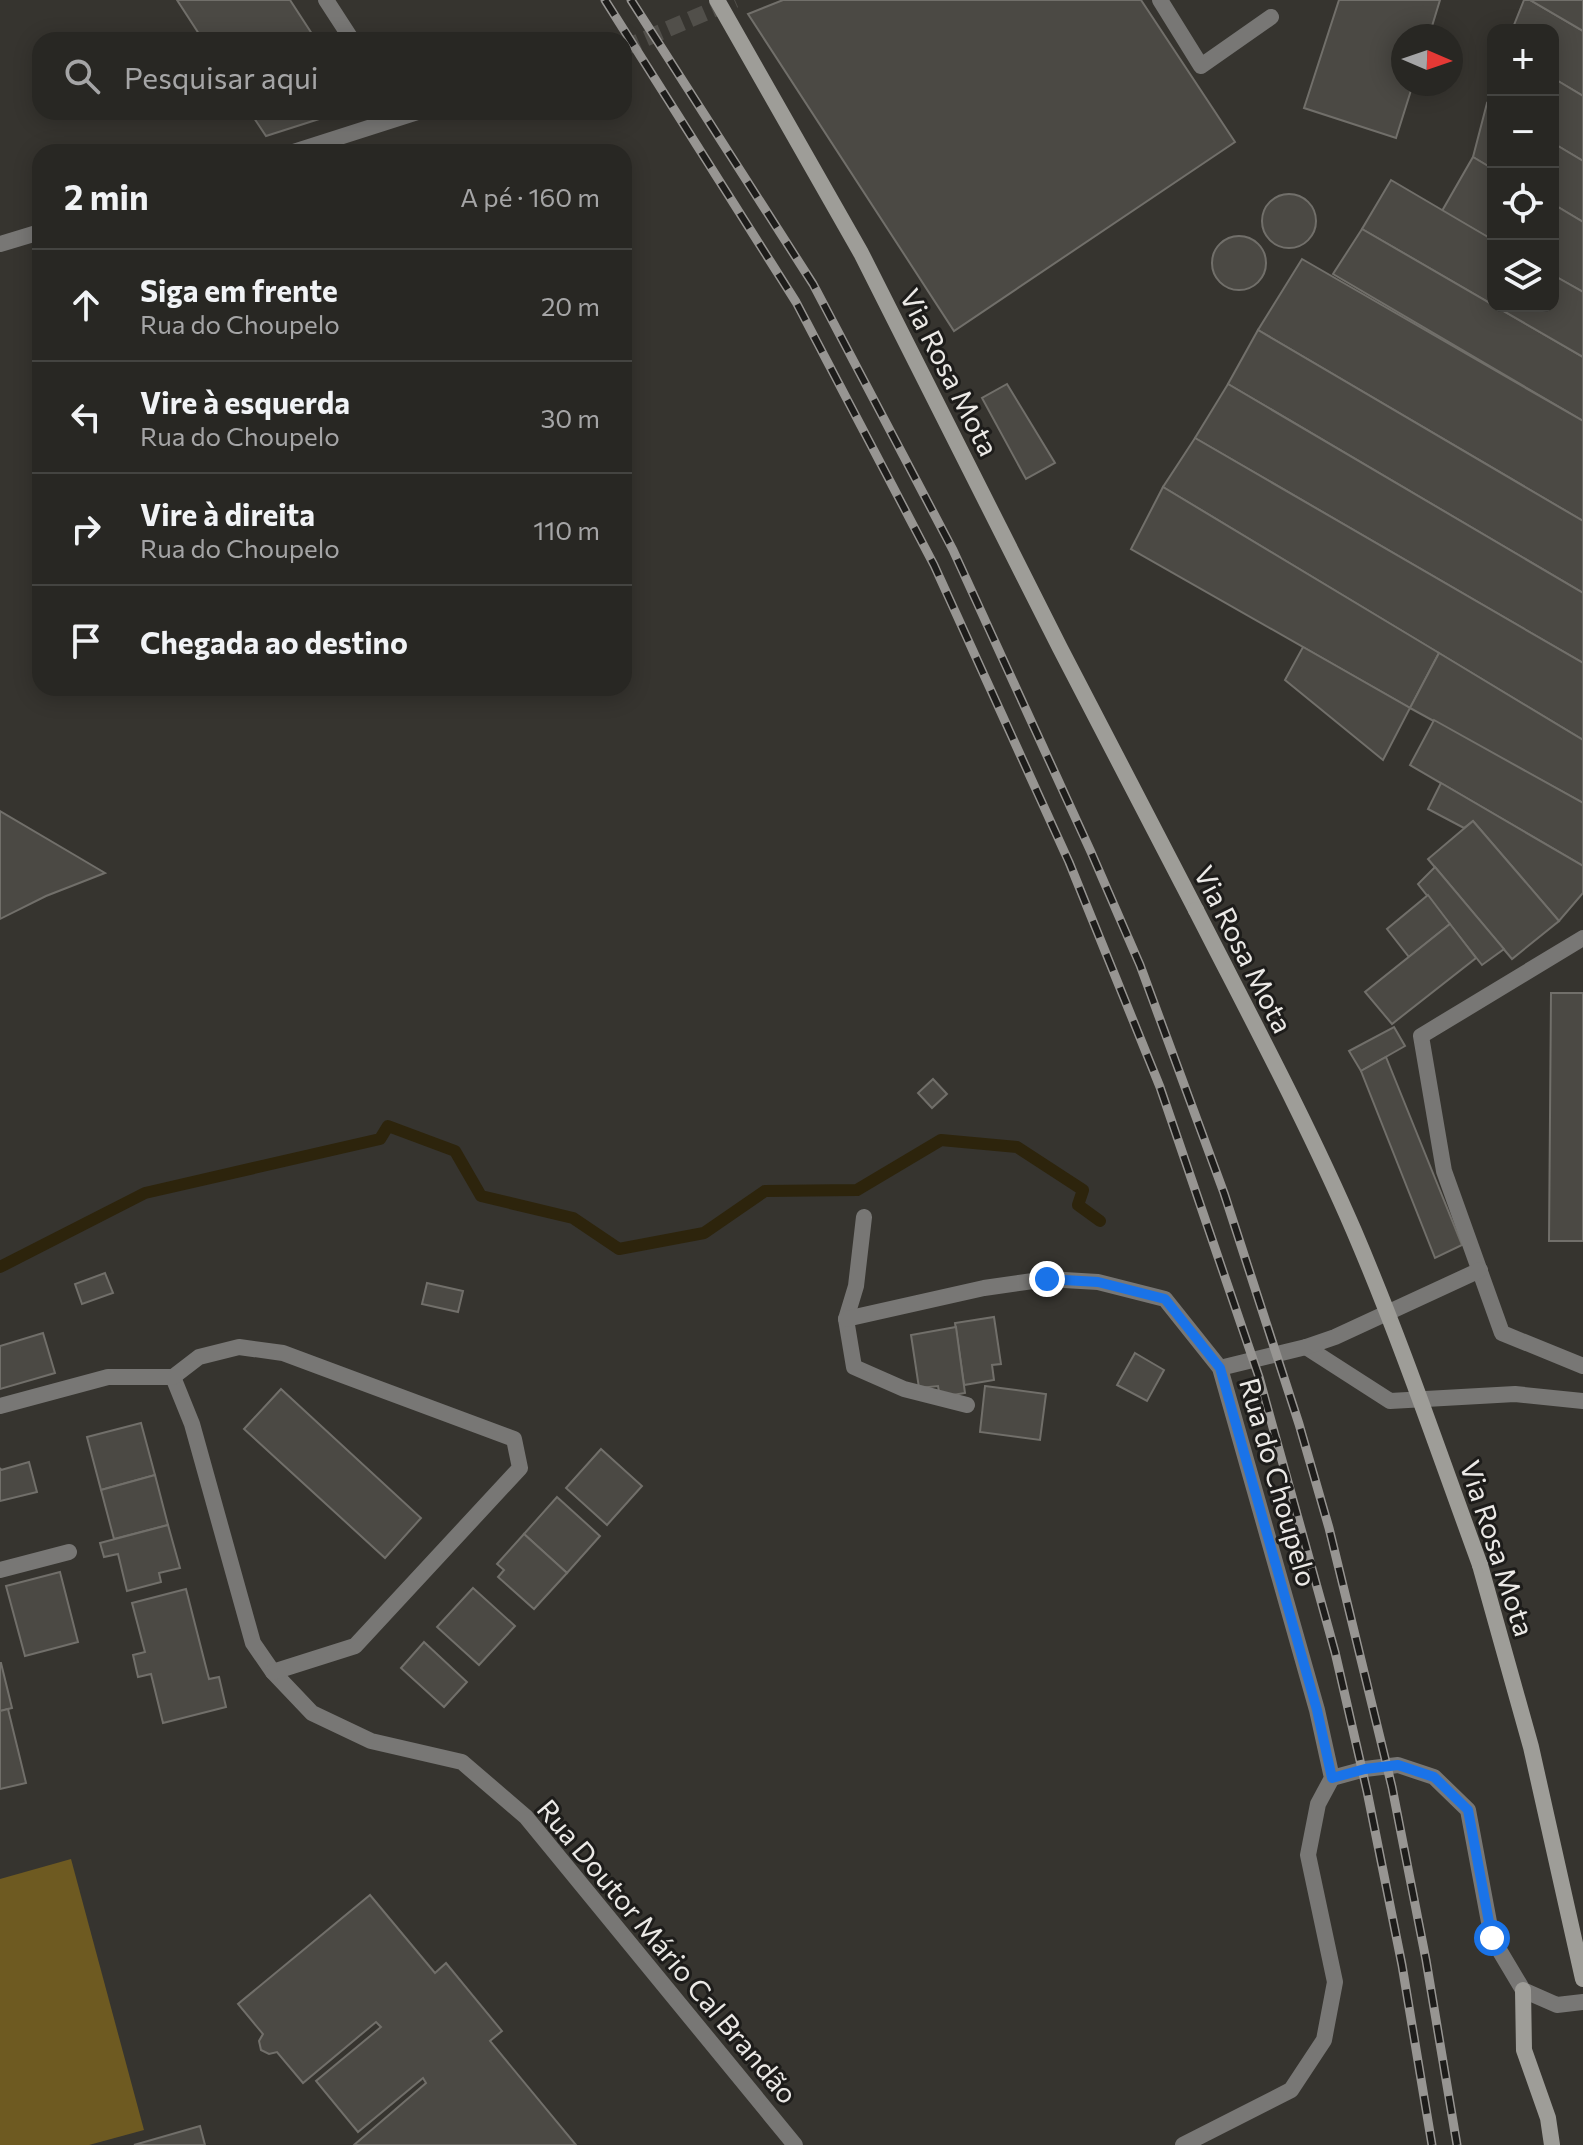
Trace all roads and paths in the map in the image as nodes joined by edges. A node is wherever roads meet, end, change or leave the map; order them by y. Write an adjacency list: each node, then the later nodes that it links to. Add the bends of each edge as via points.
1 (326, 0): 5 (street)
2 (717, 0): 25 (main road, Via Rosa Mota, bridge, via 861,253 1353,1229 1480,1565 1531,1747)
3 (1160, 0): 4 (street, via 1201,66)
4 (1271, 17)
5 (347, 32)
6 (389, 120): 7 (street)
7 (317, 144)
8 (32, 234): 9 (street)
9 (0, 244)
10 (1583, 938): 12 (street, via 1421,1036 1444,1171)
11 (864, 1217): 13 (street, via 856,1286)
12 (1480, 1270): 14 (street); 15 (street, via 1502,1333)
13 (846, 1319): 16 (street, Rua do Choupelo, via 984,1288 1047,1279 1098,1282 1165,1299); 19 (street, via 854,1367 904,1389)
14 (1306, 1347): 16 (street); 18 (street, via 1390,1401 1515,1394)
15 (1583, 1366)
16 (1220, 1368): 24 (street, Rua do Choupelo)
17 (173, 1377): 20 (street, via 108,1377); 23 (street, Rua Doutor Mário Cal Brandão, via 192,1424 253,1643); 23 (street, via 199,1357 239,1347 283,1353 514,1439 520,1468 355,1646)
18 (1583, 1401)
19 (967, 1405)
20 (0, 1406)
21 (69, 1552): 22 (street)
22 (0, 1570)
23 (273, 1672): 28 (street, Rua Doutor Mário Cal Brandão, via 312,1713 371,1741 462,1762 526,1817)
24 (1332, 1778): 26 (street, via 1398,1765 1434,1777 1468,1810 1492,1938); 29 (street, via 1318,1804 1308,1855 1335,1982 1324,2040 1291,2090)
25 (1583, 1979)
26 (1523, 1990): 27 (street, via 1557,2005); 30 (main road, via 1524,2050)
27 (1583, 2002)
28 (795, 2145)
29 (1183, 2145)
30 (1552, 2145)

